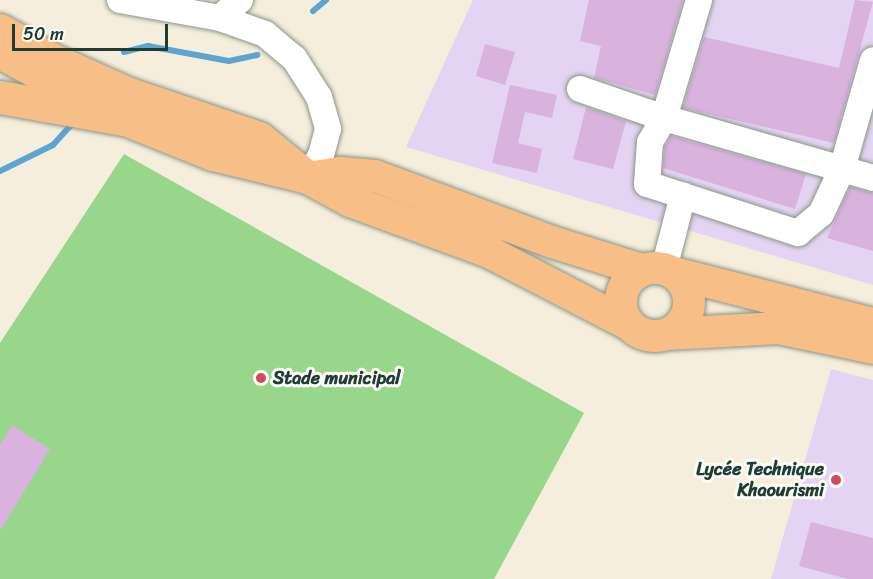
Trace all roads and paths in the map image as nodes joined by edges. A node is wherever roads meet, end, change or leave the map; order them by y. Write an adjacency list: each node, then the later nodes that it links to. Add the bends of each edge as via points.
1 (120, 0): 4 (street)
2 (240, 0): 4 (street)
3 (699, 0): 10 (street)
4 (220, 18): 13 (street, via 265,34 294,58 309,77 328,129 321,155)
5 (0, 30): 13 (highway, via 51,59 129,94 259,138)
6 (0, 53): 11 (main road)
7 (873, 60): 12 (street)
8 (580, 89): 10 (street)
9 (0, 97): 11 (highway)
10 (664, 118): 12 (street); 15 (street, via 650,142 647,184)
11 (123, 119): 13 (main road, via 213,155)
12 (842, 169): 14 (street); 15 (street, via 821,214 798,233)
13 (308, 178): 16 (main road, via 341,173 375,177 552,242); 17 (main road, via 350,201 489,252)
14 (873, 178)
15 (683, 195): 16 (street)
16 (660, 270): 17 (main road, via 626,284 621,304); 18 (main road); 19 (main road, via 682,280 690,300 684,320)
17 (628, 324): 19 (main road, via 646,335)
18 (873, 324)
19 (668, 334): 20 (main road, via 779,328)
20 (873, 348)

